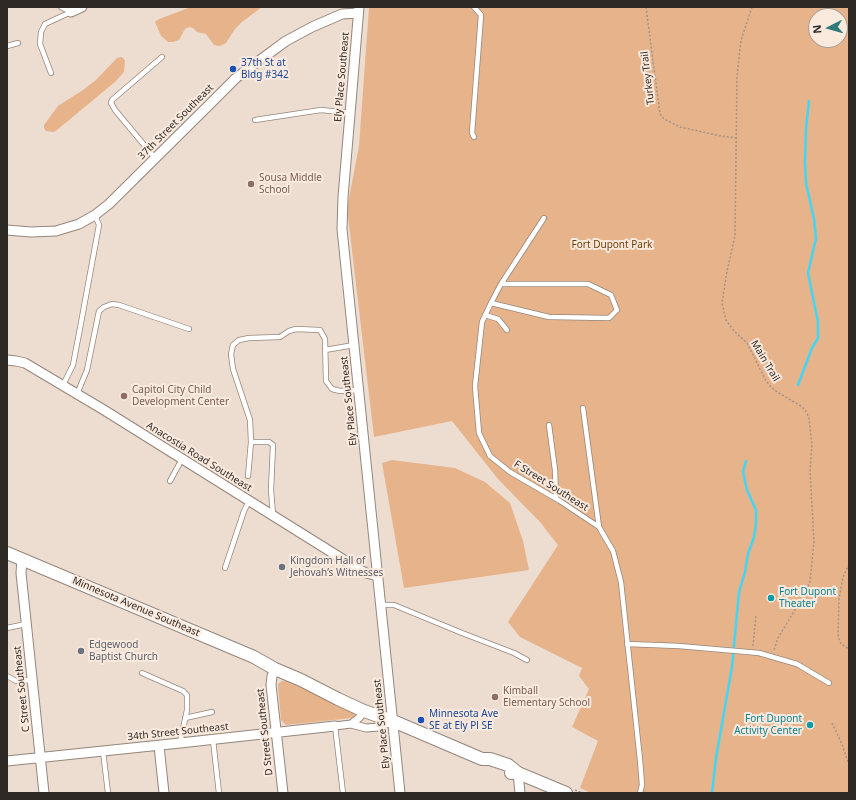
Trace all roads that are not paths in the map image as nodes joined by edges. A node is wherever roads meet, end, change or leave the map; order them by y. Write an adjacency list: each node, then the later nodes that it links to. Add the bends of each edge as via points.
1 (61, 7): 5 (lane)
2 (82, 7): 5 (street)
3 (474, 7): 12 (lane, via 481,15 472,133)
4 (359, 10): 10 (street, Ely Place Southeast); 13 (street, 37th Street Southeast, via 328,20 286,41 266,55 236,78)
5 (71, 12): 9 (lane, via 45,24 40,32 40,44)
6 (18, 43): 7 (lane)
7 (7, 46)
8 (162, 56): 13 (lane, via 112,100 115,110)
9 (51, 73)
10 (350, 113): 11 (lane, via 321,110); 22 (street, Ely Place Southeast, via 342,229)
11 (255, 120)
12 (474, 137)
13 (155, 158): 14 (street, 37th Street Southeast)
14 (95, 215): 16 (street, 37th Street Southeast, via 73,226 56,230); 25 (lane, via 99,225 81,323 73,364)
15 (544, 218): 17 (lane, F Street Southeast)
16 (7, 230)
17 (501, 284): 18 (lane, F Street Southeast); 18 (lane, via 588,284 611,295 617,310 609,318 549,317)
18 (491, 303): 19 (lane, F Street Southeast)
19 (486, 315): 21 (lane, via 498,319); 34 (lane, F Street Southeast, via 482,322 474,386 479,433 490,456 510,472)
20 (189, 329): 27 (lane, via 119,305 104,306 99,311 87,370)
21 (507, 330)
22 (354, 345): 23 (lane); 26 (street, Ely Place Southeast)
23 (325, 350): 26 (lane, via 326,381 332,389); 30 (lane, via 325,339 320,330 296,329 280,337 249,338 239,340 233,345 233,369 250,420)
24 (7, 360): 25 (street, Anacostia Road Southeast, via 25,363)
25 (63, 385): 27 (street, Anacostia Road Southeast)
26 (359, 390): 42 (street, Ely Place Southeast)
27 (77, 394): 31 (street, Anacostia Road Southeast)
28 (583, 408): 37 (lane)
29 (549, 425): 34 (lane)
30 (251, 442): 32 (lane); 36 (lane, via 269,442 273,445)
31 (182, 459): 33 (lane); 35 (street, Anacostia Road Southeast)
32 (248, 476)
33 (170, 481)
34 (556, 498): 37 (lane, F Street Southeast)
35 (249, 501): 36 (street, Anacostia Road Southeast); 41 (lane)
36 (273, 515): 42 (street, Anacostia Road Southeast, via 360,570)
37 (599, 527): 46 (lane, F Street Southeast, via 613,550 618,569)
38 (7, 552): 40 (main road, Minnesota Avenue Southeast)
39 (7, 557): 40 (main road, Minnesota Avenue Southeast)
40 (21, 561): 44 (street, C Street Southeast); 48 (main road, Minnesota Avenue Southeast, via 254,657)
41 (225, 568)
42 (378, 576): 43 (street, Ely Place Southeast)
43 (382, 605): 47 (lane, via 394,605); 57 (street, Ely Place Southeast)
44 (26, 624): 45 (lane); 51 (street, C Street Southeast)
45 (7, 628)
46 (627, 644): 52 (lane, via 679,646 773,656 797,664); 77 (lane, F Street Southeast, via 640,760)
47 (527, 660)
48 (275, 669): 53 (main road, Minnesota Avenue Southeast); 60 (street, D Street Southeast, via 271,682)
49 (142, 673): 56 (lane, via 187,695)
50 (7, 676): 51 (lane, via 16,681)
51 (32, 680): 65 (street, C Street Southeast)
52 (829, 683)
53 (331, 695): 54 (main road, Minnesota Avenue Southeast); 57 (main road, Minnesota Avenue Southeast, via 352,697)
54 (364, 711): 57 (main road, Minnesota Avenue Southeast); 58 (street)
55 (212, 712): 56 (lane)
56 (185, 718): 62 (lane)
57 (393, 721): 58 (street, 34th Street Southeast, via 379,727 366,728); 67 (main road, Minnesota Avenue Southeast, via 482,759 484,764 505,772); 74 (street, Ely Place Southeast)
58 (351, 724): 59 (street, 34th Street Southeast)
59 (335, 726): 60 (street, 34th Street Southeast); 73 (lane)
60 (276, 733): 61 (street, 34th Street Southeast); 72 (street, D Street Southeast)
61 (213, 740): 62 (street, 34th Street Southeast); 71 (lane)
62 (180, 743): 63 (street, 34th Street Southeast)
63 (159, 746): 64 (street, 34th Street Southeast); 70 (street)
64 (103, 751): 65 (street, 34th Street Southeast); 69 (lane)
65 (40, 757): 66 (street, 34th Street Southeast); 68 (street, C Street Southeast)
66 (7, 761)
67 (518, 773): 75 (street); 76 (main road, Minnesota Avenue Southeast)
68 (44, 793)
69 (108, 793)
70 (164, 793)
71 (219, 793)
72 (283, 793)
73 (343, 793)
74 (400, 793)
75 (520, 793)
76 (566, 793)
77 (640, 793)

